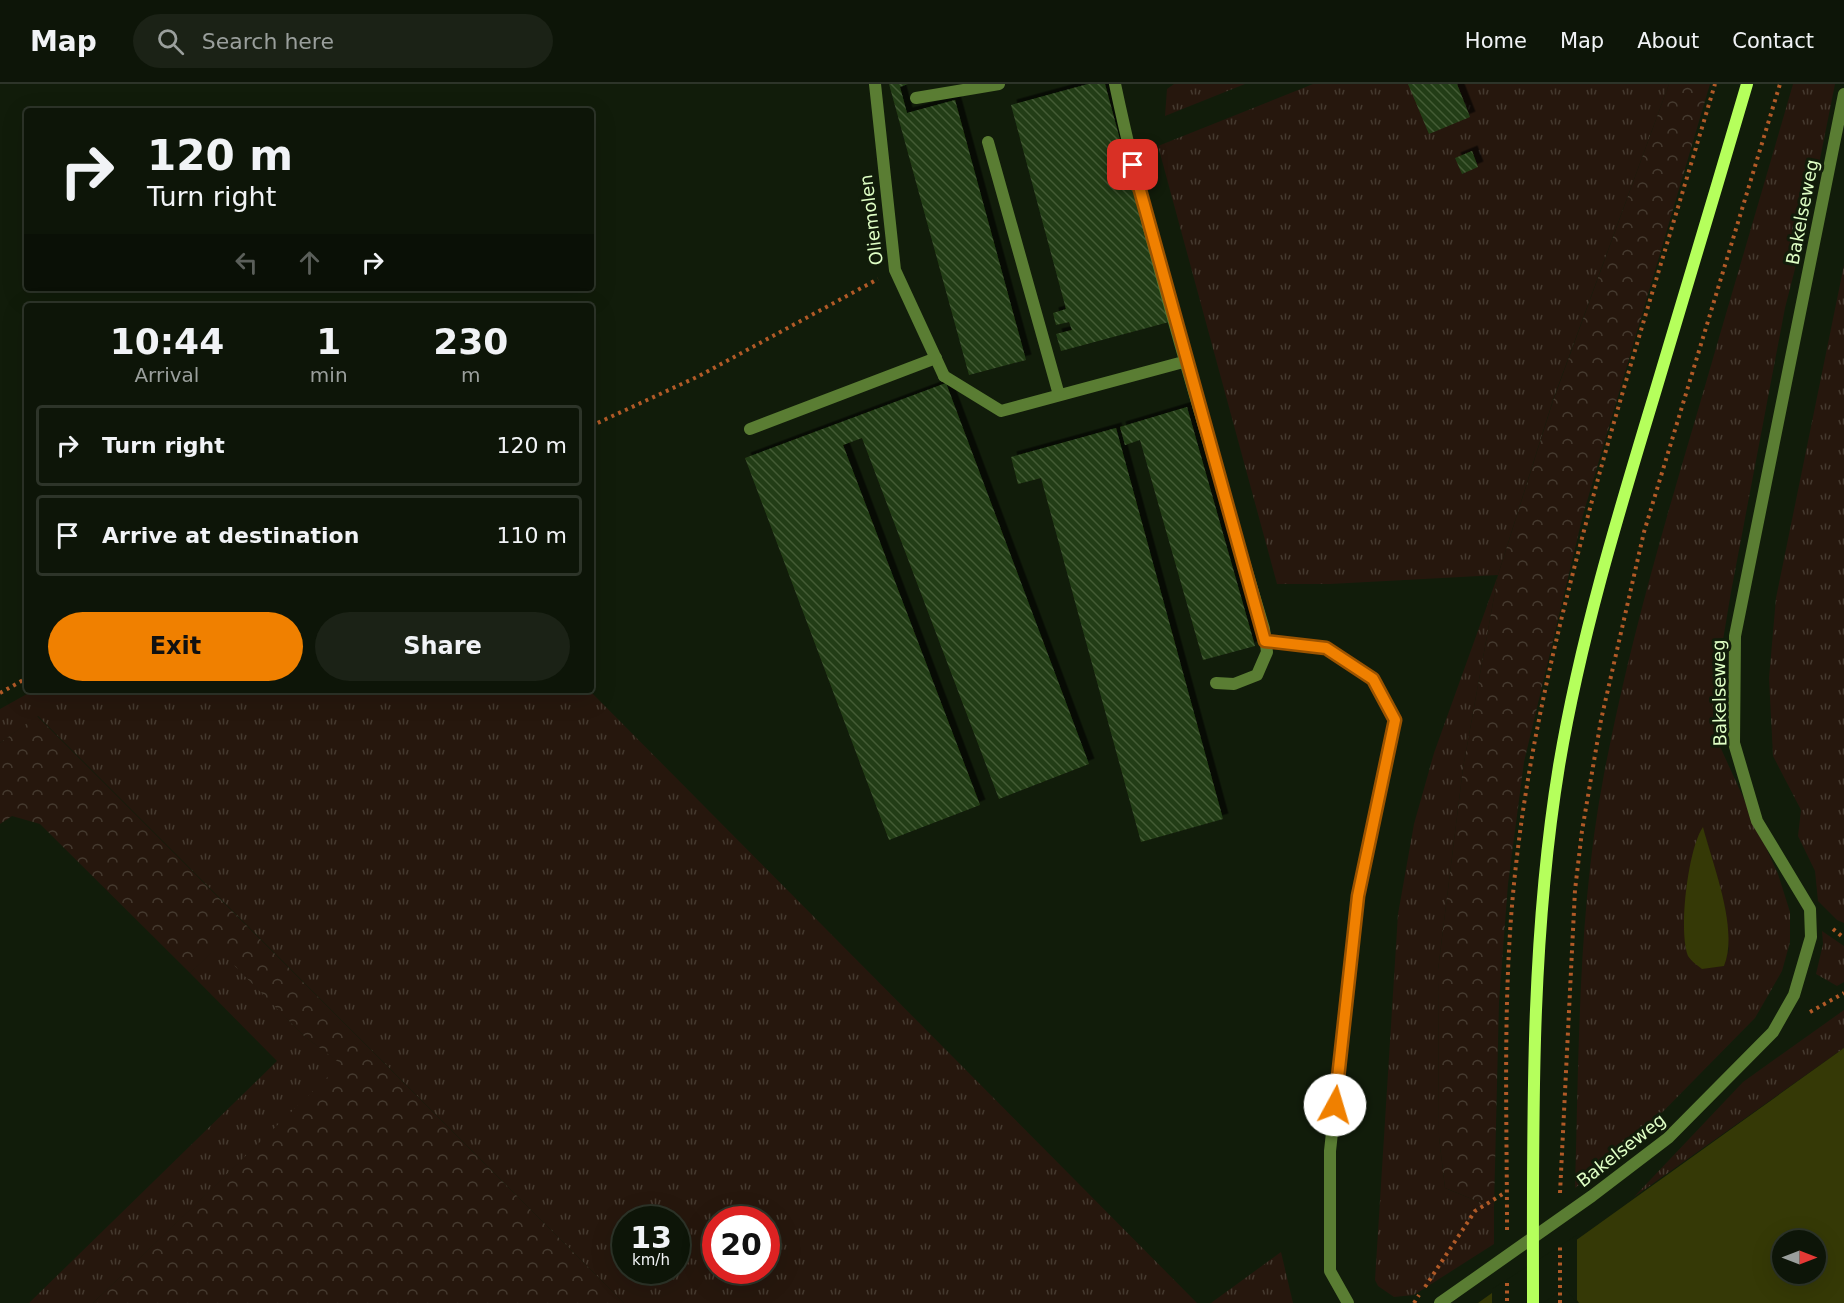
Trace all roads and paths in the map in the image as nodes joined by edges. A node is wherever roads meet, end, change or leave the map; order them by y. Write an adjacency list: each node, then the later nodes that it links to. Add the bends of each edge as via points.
1 (875, 84): 9 (street, Oliemolen)
2 (999, 84): 7 (street)
3 (1115, 84): 11 (street)
4 (1747, 84): 24 (street, via 1615,522 1569,712 1551,825 1540,945)
5 (1780, 84): 19 (path, Bakelseweg, via 1644,532 1601,720 1575,890)
6 (1844, 94): 23 (street, Bakelseweg, via 1735,636 1734,743 1757,821 1810,909 1811,937 1794,995 1773,1032 1668,1138)
7 (916, 98)
8 (988, 141): 12 (street)
9 (895, 270): 10 (street, Oliemolen); 13 (path, via 699,376)
10 (936, 358): 12 (street, Oliemolen, via 944,376 1001,411); 14 (street)
11 (1187, 361): 12 (street); 15 (street)
12 (1059, 396)
13 (594, 425)
14 (750, 429)
15 (1265, 641): 17 (street, via 1267,652 1257,675 1234,684); 21 (street, via 1326,648 1373,679 1395,720 1358,896 1330,1151 1330,1271)
16 (24, 680): 18 (path)
17 (1216, 683)
18 (0, 693)
19 (1560, 1179)
20 (1507, 1191): 22 (path, via 1475,1211)
21 (1348, 1303)
22 (1414, 1303)
23 (1440, 1303)
24 (1533, 1303)

